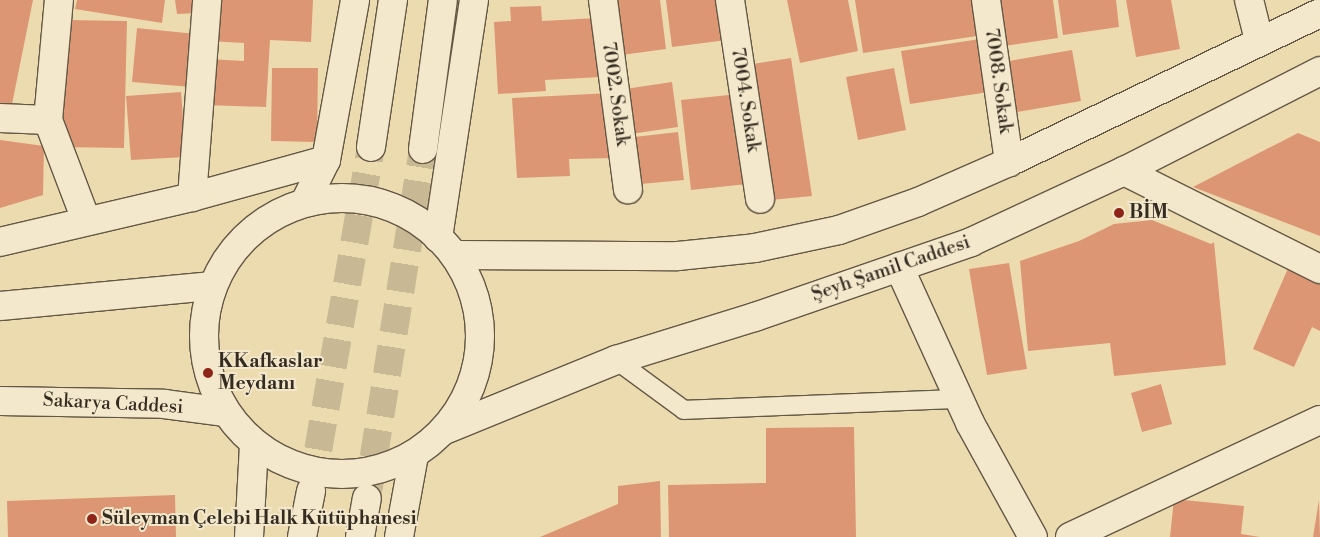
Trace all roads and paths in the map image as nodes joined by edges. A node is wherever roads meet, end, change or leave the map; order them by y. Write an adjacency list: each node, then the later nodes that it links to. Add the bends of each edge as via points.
1 (59, 0): 15 (main road)
2 (207, 0): 22 (main road)
3 (355, 0): 18 (main road)
4 (393, 0): 16 (main road)
5 (443, 0): 17 (main road)
6 (474, 0): 27 (main road)
7 (603, 0): 21 (main road, 7002. Sokak)
8 (730, 0): 23 (main road, 7004. Sokak)
9 (986, 0): 19 (main road, 7008. Sokak)
10 (1249, 0): 12 (main road)
11 (1320, 13): 12 (main road)
12 (1259, 40): 19 (main road)
13 (1320, 71): 20 (main road, Şeyh Şamil Caddesi)
14 (0, 118): 15 (main road)
15 (48, 120): 25 (main road)
16 (372, 147)
17 (424, 149)
18 (326, 160): 22 (main road); 24 (main road)
19 (1009, 162): 27 (main road, via 918,202 839,230 755,248 678,256)
20 (1124, 171): 28 (main road, Şeyh Şamil Caddesi, via 970,242); 29 (main road)
21 (628, 189)
22 (192, 197): 25 (main road)
23 (760, 199)
24 (305, 202): 27 (main road, via 346,198 385,205 422,223); 30 (main road, via 268,219 235,248)
25 (86, 220): 26 (main road)
26 (0, 242)
27 (446, 247): 37 (main road, via 474,293 481,340 472,387)
28 (899, 267): 32 (main road, Şeyh Şamil Caddesi); 33 (main road)
29 (1320, 269)
30 (212, 286): 31 (main road); 35 (main road, via 203,328 207,372)
31 (0, 306)
32 (616, 360): 33 (lane, via 684,410); 37 (main road, Şeyh Şamil Caddesi)
33 (959, 399): 46 (main road)
34 (0, 401): 35 (main road, Sakarya Caddesi, via 164,404)
35 (225, 412): 38 (main road)
36 (1320, 420): 47 (main road)
37 (446, 428): 39 (main road)
38 (254, 444): 39 (main road, via 290,466 332,475 374,472); 42 (main road)
39 (414, 455): 45 (main road)
40 (311, 491): 43 (main road)
41 (368, 499): 44 (main road)
42 (249, 537)
43 (302, 537)
44 (360, 537)
45 (399, 537)
46 (1033, 537)
47 (1070, 537)

